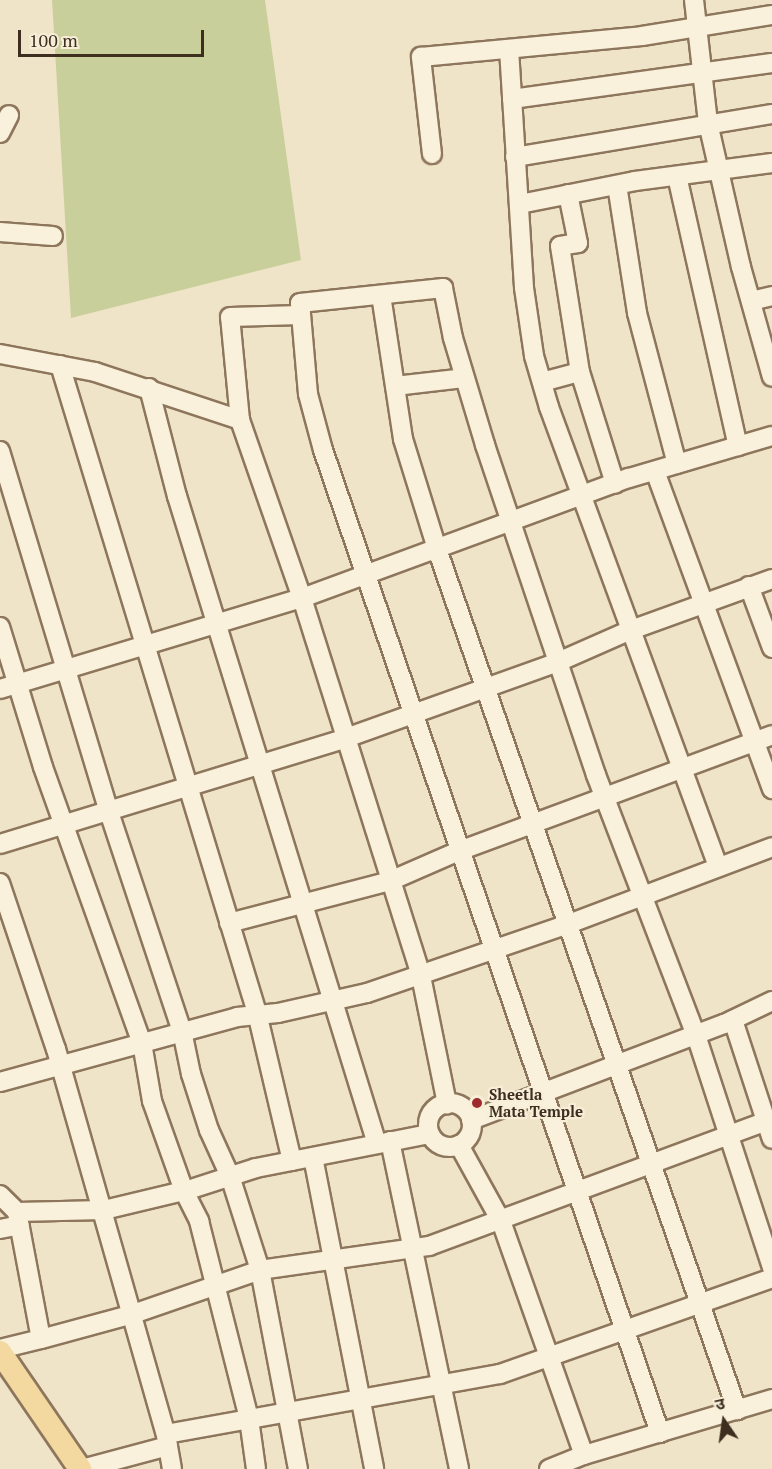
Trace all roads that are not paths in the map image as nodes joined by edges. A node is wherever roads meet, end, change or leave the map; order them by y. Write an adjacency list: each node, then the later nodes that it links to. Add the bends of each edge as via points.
1 (693, 0): 3 (street)
2 (772, 15): 3 (street)
3 (697, 29): 4 (street); 6 (street)
4 (509, 49): 7 (street); 12 (street, via 421,57)
5 (772, 63): 6 (street)
6 (702, 73): 7 (street); 10 (street)
7 (512, 99): 13 (street)
8 (772, 114): 10 (street)
9 (9, 115): 11 (street)
10 (708, 123): 13 (street); 15 (street)
11 (0, 133)
12 (432, 154)
13 (515, 156): 19 (street)
14 (772, 163): 15 (street)
15 (722, 170): 16 (street); 24 (street)
16 (677, 176): 17 (street); 36 (street)
17 (617, 185): 18 (street); 38 (street, via 637,313)
18 (568, 194): 19 (street); 28 (street, via 578,243 560,246)
19 (520, 204): 31 (street, via 524,288)
20 (0, 232): 21 (street)
21 (53, 236)
22 (381, 295): 25 (street, via 300,303); 30 (street, via 443,288); 32 (street)
23 (772, 296): 24 (street)
24 (751, 301): 29 (street)
25 (301, 315): 34 (street, via 230,317); 44 (street, via 308,394)
26 (0, 354): 27 (street)
27 (60, 365): 33 (street); 52 (street)
28 (580, 372): 31 (street); 40 (street)
29 (772, 373)
30 (464, 378): 32 (street); 42 (street)
31 (542, 382): 41 (street)
32 (395, 386): 43 (street, via 403,439)
33 (149, 388): 34 (street); 49 (street, via 177,496)
34 (240, 420): 47 (street)
35 (772, 436): 36 (street)
36 (738, 446): 38 (street)
37 (0, 451): 55 (street)
38 (677, 464): 39 (street)
39 (656, 471): 40 (street); 48 (street)
40 (615, 484): 41 (street)
41 (581, 496): 42 (street); 51 (street)
42 (511, 522): 43 (street); 54 (street)
43 (438, 549): 44 (street); 57 (street)
44 (365, 575): 47 (street); 58 (street)
45 (772, 579): 46 (street)
46 (749, 586): 48 (street); 53 (street)
47 (302, 598): 49 (street); 60 (street)
48 (704, 603): 51 (street); 61 (street)
49 (219, 625): 52 (street); 62 (street)
50 (0, 627): 56 (street)
51 (631, 630): 54 (street); 63 (street)
52 (144, 648): 55 (street); 64 (street)
53 (772, 648)
54 (558, 662): 57 (street); 66 (street)
55 (66, 670): 56 (street); 67 (street)
56 (8, 687): 68 (street)
57 (485, 687): 58 (street); 69 (street)
58 (416, 712): 60 (street); 72 (street)
59 (772, 735): 61 (street)
60 (346, 738): 62 (street); 74 (street)
61 (754, 741): 63 (street); 65 (street)
62 (260, 766): 64 (street); 77 (street)
63 (680, 770): 66 (street); 73 (street)
64 (186, 787): 67 (street); 78 (street)
65 (772, 789)
66 (605, 796): 69 (street); 76 (street)
67 (108, 809): 68 (street); 86 (street)
68 (62, 824): 70 (street); 88 (street)
69 (532, 827): 72 (street); 79 (street)
70 (0, 844)
71 (772, 847): 73 (street)
72 (459, 851): 74 (street); 80 (street)
73 (717, 867): 76 (street)
74 (390, 881): 77 (street); 81 (street)
75 (0, 883): 89 (street)
76 (644, 894): 79 (street); 87 (street)
77 (305, 905): 78 (street); 82 (street)
78 (229, 923): 84 (street)
79 (566, 925): 80 (street); 90 (street)
80 (493, 949): 81 (street); 92 (street, via 514,998)
81 (421, 976): 82 (street); 93 (street)
82 (332, 1001): 84 (street, via 278,1013); 99 (street)
83 (772, 1001): 85 (street)
84 (257, 1013): 86 (street); 102 (street)
85 (733, 1020): 87 (street); 95 (street)
86 (182, 1031): 88 (street); 104 (street, via 209,1130)
87 (696, 1035): 90 (street); 97 (street)
88 (141, 1043): 89 (street); 105 (street, via 152,1101)
89 (61, 1066): 91 (street); 108 (street)
90 (617, 1066): 92 (street); 103 (street)
91 (0, 1082)
92 (544, 1094): 94 (street); 106 (street)
93 (447, 1104): 94 (street, via 461,1107); 96 (street, via 433,1112)
94 (471, 1120): 100 (street, via 470,1135)
95 (769, 1120): 97 (street); 98 (street)
96 (430, 1134): 99 (street); 100 (street, via 444,1146)
97 (728, 1137): 103 (street); 114 (street)
98 (772, 1139)
99 (383, 1143): 101 (street); 112 (street)
100 (459, 1145): 110 (street)
101 (313, 1157): 102 (street); 113 (street)
102 (292, 1161): 104 (street)
103 (654, 1164): 106 (street); 118 (street)
104 (230, 1176): 105 (street); 115 (street)
105 (184, 1191): 108 (street); 117 (street, via 199,1221)
106 (576, 1193): 110 (street); 120 (street)
107 (0, 1195): 109 (street)
108 (104, 1210): 109 (street); 119 (street)
109 (18, 1218): 111 (street); 121 (street)
110 (501, 1221): 112 (street); 123 (street)
111 (0, 1229)
112 (411, 1248): 113 (street); 124 (street)
113 (333, 1259): 115 (street); 126 (street)
114 (772, 1268)
115 (260, 1270): 117 (street); 128 (street)
116 (772, 1278): 118 (street)
117 (218, 1287): 119 (street); 129 (street)
118 (700, 1303): 120 (street); 127 (street)
119 (133, 1314): 121 (street); 131 (street)
120 (626, 1330): 123 (street); 130 (street)
121 (41, 1339): 122 (street)
122 (0, 1351): 133 (main road)
123 (549, 1357): 124 (street, via 501,1374); 132 (street)
124 (441, 1385): 126 (street); 138 (street)
125 (772, 1399): 127 (street)
126 (359, 1400): 128 (street); 137 (street)
127 (737, 1410): 130 (street)
128 (289, 1412): 129 (street); 136 (street)
129 (249, 1419): 131 (street); 135 (street)
130 (660, 1433): 132 (street)
131 (167, 1440): 133 (street); 134 (street)
132 (584, 1455): 139 (street)
133 (81, 1469)
134 (172, 1469)
135 (256, 1469)
136 (298, 1469)
137 (374, 1469)
138 (459, 1469)
139 (549, 1469)

